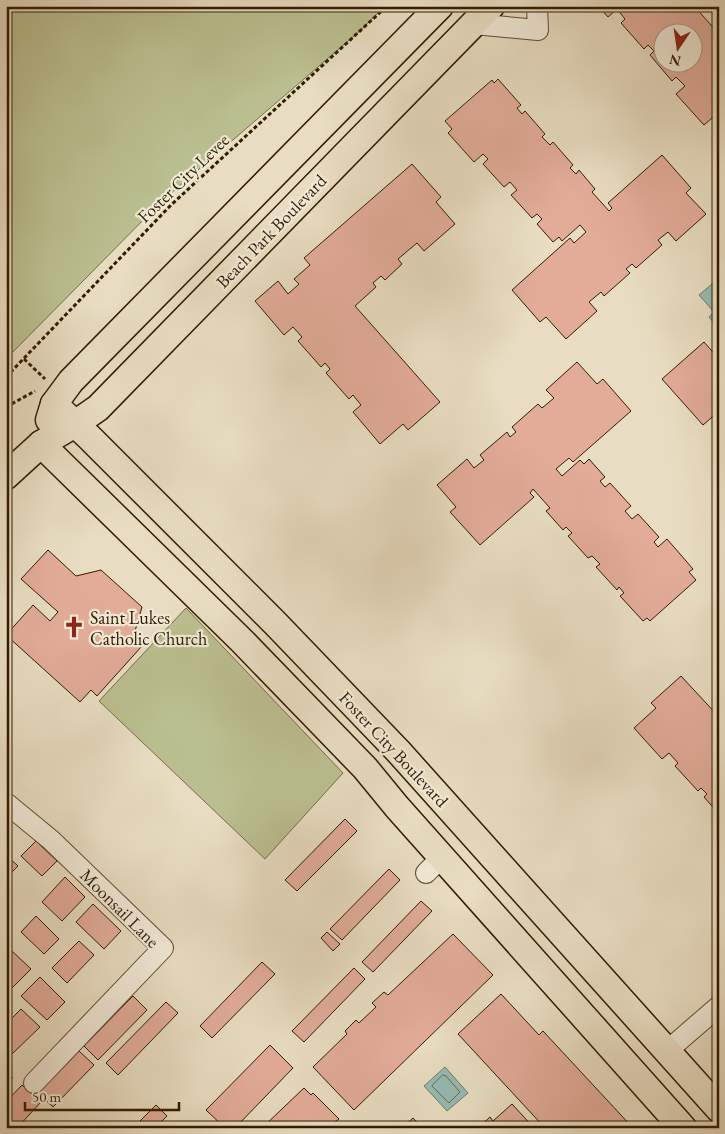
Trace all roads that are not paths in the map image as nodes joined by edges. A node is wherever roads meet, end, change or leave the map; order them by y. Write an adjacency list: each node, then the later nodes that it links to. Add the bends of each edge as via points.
1 (440, 6): 4 (main road, Beach Park Boulevard, via 71,381)
2 (537, 6): 3 (street, via 538,30)
3 (483, 15): 5 (main road, Beach Park Boulevard, via 98,408)
4 (51, 393): 5 (main road, Foster City Boulevard); 6 (main road, Beach Park Boulevard)
5 (75, 424): 6 (main road, Beach Park Boulevard); 10 (main road, Foster City Boulevard, via 398,751)
6 (41, 444): 7 (main road, Beach Park Boulevard); 13 (main road, Foster City Boulevard, via 242,641 365,768 434,865)
7 (6, 476)
8 (6, 803): 11 (street, Moonsail Lane, via 51,840 163,948)
9 (719, 1006): 10 (street)
10 (667, 1051): 12 (main road, Foster City Boulevard)
11 (34, 1083)
12 (719, 1109)
13 (684, 1128)

